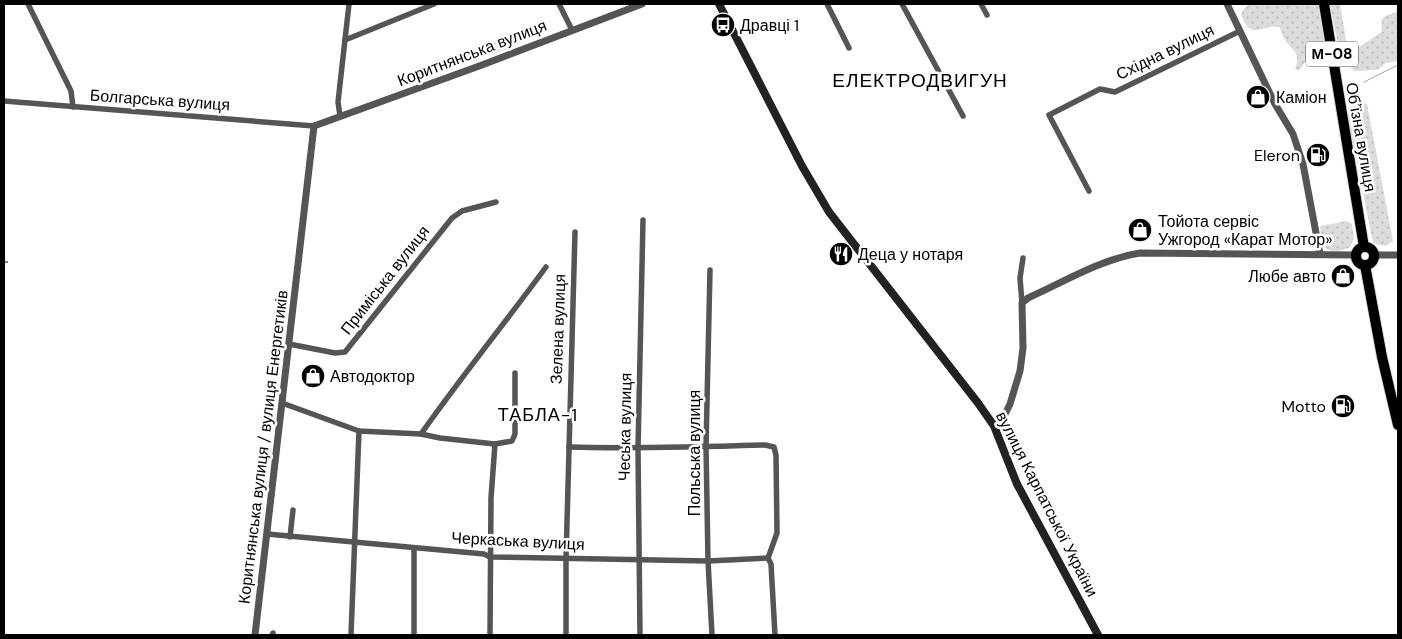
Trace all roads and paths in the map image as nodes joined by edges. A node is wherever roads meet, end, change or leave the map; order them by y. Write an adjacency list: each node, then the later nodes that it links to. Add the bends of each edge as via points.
1 (28, 4): 18 (street, via 71,91)
2 (349, 4): 15 (street)
3 (434, 4): 15 (street)
4 (559, 4): 13 (street)
5 (642, 4): 13 (street, Коритнянська вулиця)
6 (719, 4): 39 (main road, вулиця Карпатської України, via 802,166 832,217)
7 (827, 4): 16 (street)
8 (902, 4): 20 (street)
9 (981, 4): 12 (street)
10 (1227, 4): 14 (street, Східна вулиця)
11 (1324, 4): 26 (highway, Обʼїзна вулиця / М-08)
12 (987, 15)
13 (572, 30): 19 (street, Коритнянська вулиця)
14 (1240, 31): 22 (street, Східна вулиця, via 1114,92 1100,88 1049,116); 27 (street, Східна вулиця, via 1293,134 1304,164)
15 (345, 40): 19 (street, via 338,102)
16 (849, 48)
17 (4, 101): 18 (street, Болгарська вулиця)
18 (73, 107): 21 (street, Болгарська вулиця)
19 (340, 116): 21 (street, Коритнянська вулиця)
20 (963, 116)
21 (314, 126): 36 (street, Коритнянська вулиця / вулиця Енергетиків)
22 (1089, 191)
23 (496, 202): 36 (street, Приміська вулиця, via 452,218 345,352)
24 (643, 220): 46 (street, Чеська вулиця)
25 (575, 232): 45 (street, Зелена вулиця)
26 (1364, 247): 28 (highway); 29 (highway, via 1370,248)
27 (1320, 254): 28 (street); 35 (street, via 1152,252 1126,255)
28 (1356, 255): 32 (highway, via 1357,261)
29 (1374, 255): 30 (street); 32 (highway, via 1373,261)
30 (1398, 256)
31 (1023, 258): 35 (street, via 1020,278)
32 (1365, 265): 40 (highway)
33 (546, 267): 42 (street)
34 (710, 270): 44 (street, Польська вулиця)
35 (1022, 303): 39 (street, via 1020,371 1002,420)
36 (289, 344): 38 (street, Коритнянська вулиця / вулиця Енергетиків)
37 (515, 373): 43 (street, via 515,434 512,441)
38 (282, 403): 41 (street); 48 (street, Коритнянська вулиця / вулиця Енергетиків)
39 (992, 423): 65 (main road, вулиця Карпатської України, via 1018,484)
40 (1398, 425)
41 (359, 431): 42 (street); 50 (street)
42 (421, 434): 43 (street)
43 (495, 444): 52 (street)
44 (706, 446): 46 (street); 53 (street, via 765,445 776,450 776,533); 56 (street, Польська вулиця)
45 (569, 447): 46 (street); 54 (street, Зелена вулиця)
46 (638, 449): 55 (street, Чеська вулиця)
47 (293, 510): 49 (street)
48 (267, 534): 49 (street, Черкаська вулиця); 57 (street, Коритнянська вулиця / вулиця Енергетиків)
49 (290, 537): 50 (street, Черкаська вулиця)
50 (354, 542): 51 (street, Черкаська вулиця); 58 (street)
51 (414, 548): 52 (street, Черкаська вулиця); 59 (street)
52 (490, 557): 54 (street, Черкаська вулиця); 60 (street)
53 (768, 558): 56 (street, Черкаська вулиця); 64 (street)
54 (566, 559): 55 (street, Черкаська вулиця); 61 (street, Зелена вулиця)
55 (639, 560): 56 (street, Черкаська вулиця); 62 (street, Чеська вулиця)
56 (708, 561): 63 (street, Польська вулиця)
57 (255, 635)
58 (350, 635)
59 (414, 635)
60 (490, 635)
61 (566, 635)
62 (640, 635)
63 (712, 635)
64 (775, 635)
65 (1098, 635)

